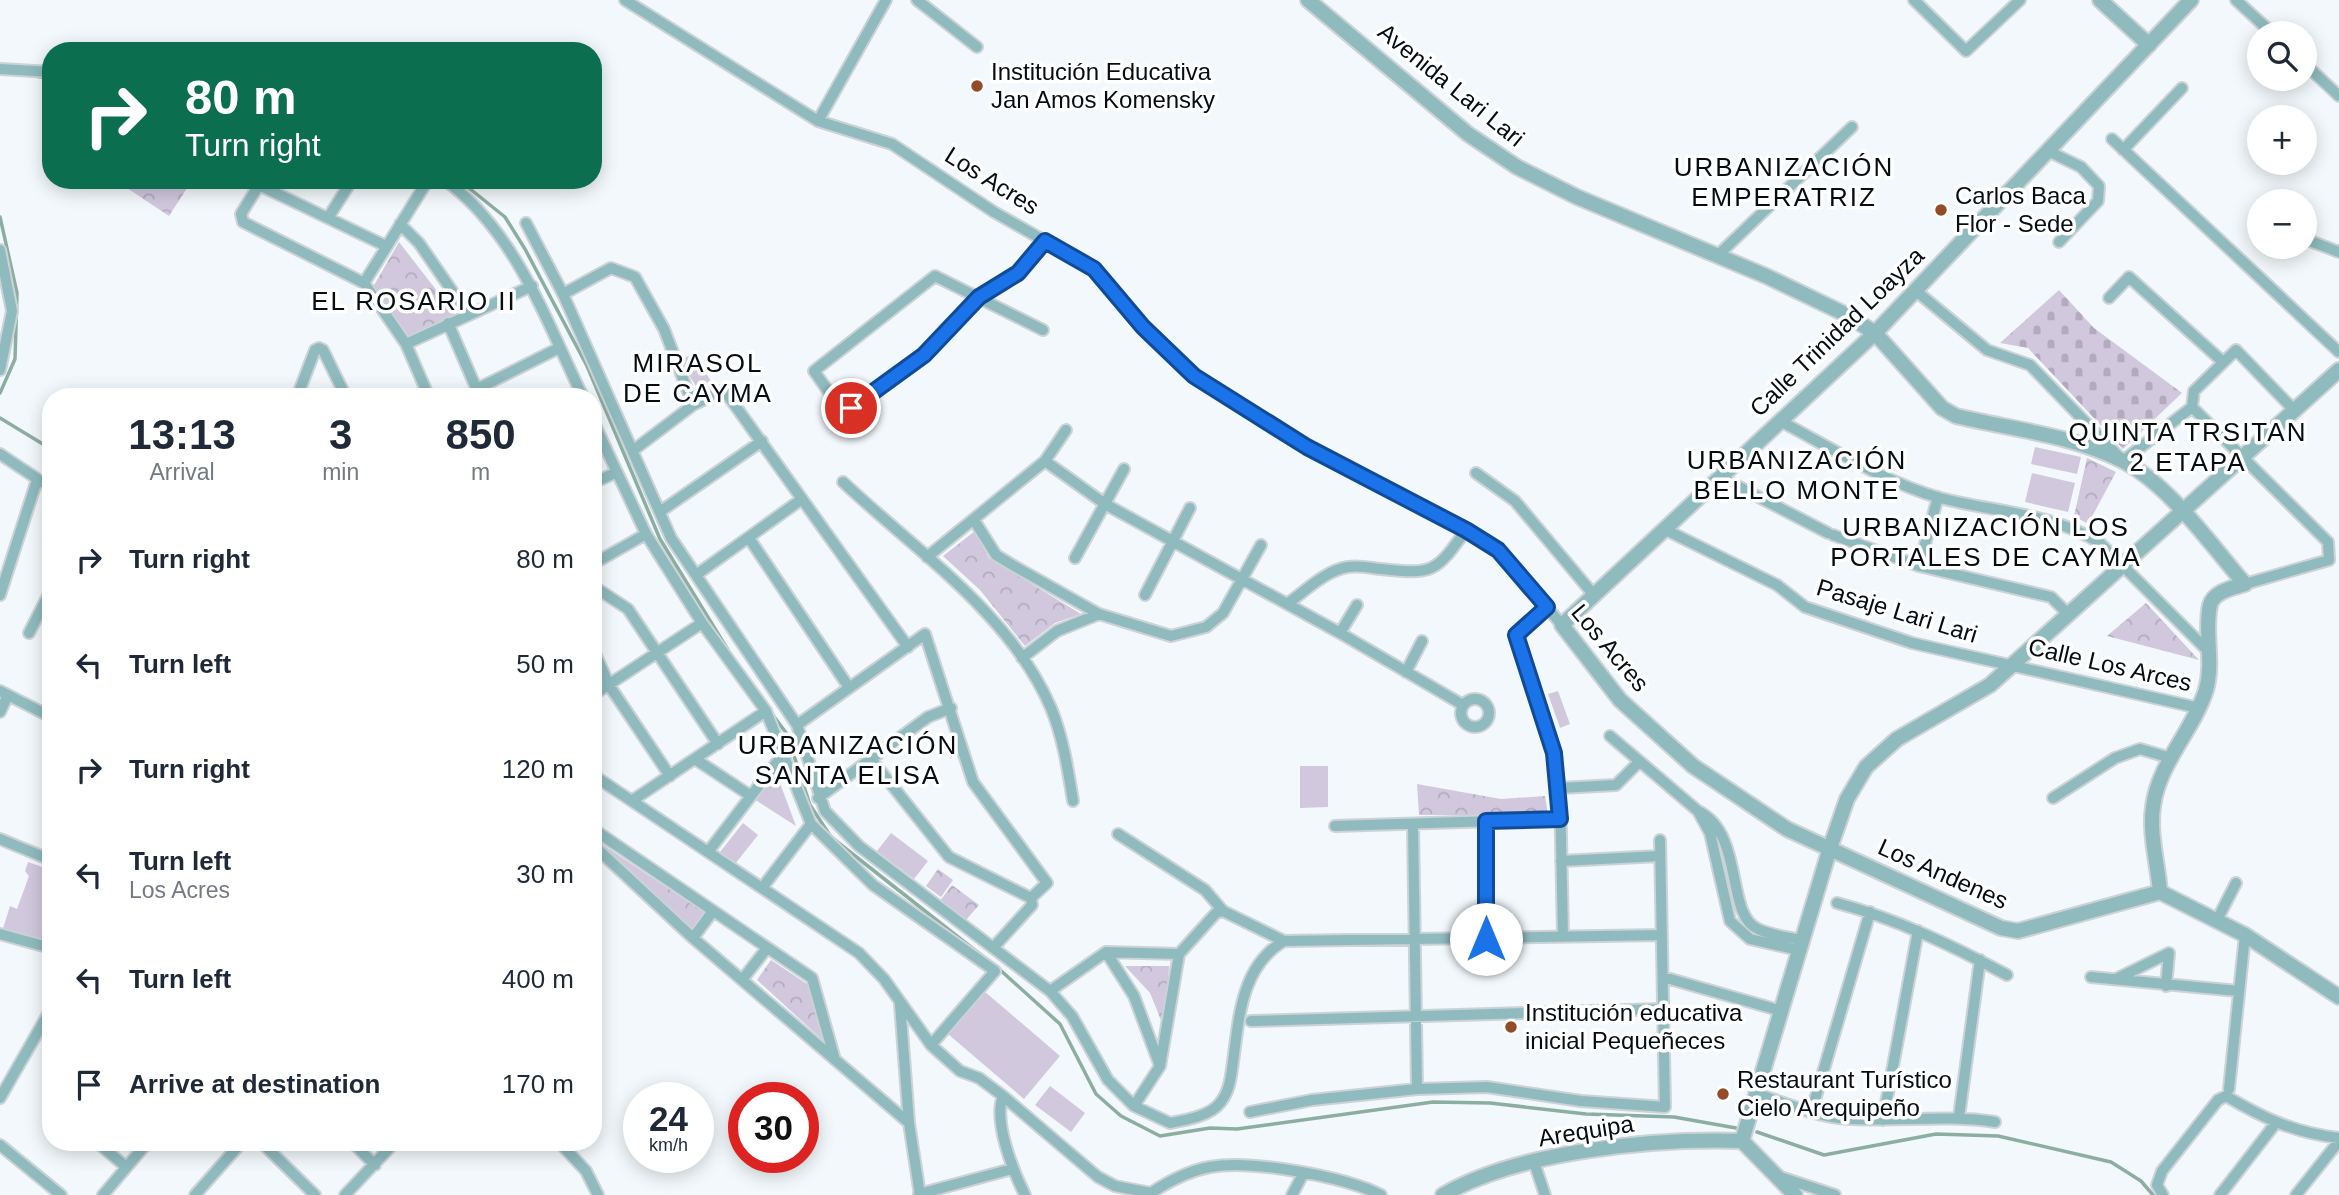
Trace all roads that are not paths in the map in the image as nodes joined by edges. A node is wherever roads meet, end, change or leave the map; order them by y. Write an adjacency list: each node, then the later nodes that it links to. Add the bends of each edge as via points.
1 (625, 0): 18 (street, Los Acres)
2 (886, 0): 18 (street)
3 (917, 0): 12 (street)
4 (1308, 0): 37 (street, Avenida Lari Lari, via 1468,134 1517,167)
5 (1914, 0): 6 (street, via 1966,51)
6 (2020, 0)
7 (2100, 0): 11 (street)
8 (2190, 0): 11 (street, Calle Trinidad Loayza)
9 (2236, 0): 10 (street)
10 (2259, 21)
11 (2149, 45): 22 (street, Calle Trinidad Loayza)
12 (977, 47)
13 (0, 69): 14 (street)
14 (42, 71)
15 (2317, 75): 17 (street)
16 (2182, 88): 21 (street)
17 (2339, 96)
18 (818, 121): 31 (street, Los Acres, via 892,144)
19 (1852, 127): 37 (street)
20 (2112, 139): 21 (street)
21 (2123, 150): 50 (street)
22 (2048, 151): 32 (street, via 2081,167 2099,186 2098,201); 40 (street, Calle Trinidad Loayza)
23 (256, 189): 38 (street, via 241,214 243,222)
24 (272, 189): 28 (street)
25 (346, 189): 28 (street)
26 (422, 189): 30 (street)
27 (457, 189): 39 (street, via 471,199)
28 (328, 218): 34 (street)
29 (526, 223): 41 (street)
30 (400, 224): 34 (street); 44 (street, via 419,243)
31 (1045, 241): 42 (street, via 1018,273); 89 (street, Los Acres, via 1094,269 1143,327 1194,376 1307,447)
32 (2059, 242)
33 (2317, 244): 36 (street)
34 (386, 246): 38 (street)
35 (0, 250): 52 (street, via 12,311)
36 (2339, 252)
37 (1717, 256): 47 (street, Avenida Lari Lari)
38 (364, 283): 48 (street)
39 (532, 286): 44 (street); 49 (street)
40 (1915, 290): 47 (street, Calle Trinidad Loayza); 67 (street, via 1987,350 2030,365)
41 (563, 293): 60 (street, via 611,268 635,277 664,329); 68 (street)
42 (979, 297): 42 (street, via 924,355 851,408 838,405 814,371 935,276); 46 (street)
43 (2109, 298): 51 (street, via 2129,276)
44 (468, 314): 45 (street)
45 (448, 323): 48 (street); 57 (street)
46 (1043, 330)
47 (1875, 332): 63 (street, Calle Trinidad Loayza); 67 (street, Avenida Lari Lari, via 1942,408 1956,416)
48 (406, 344): 56 (street)
49 (559, 348): 58 (street); 59 (street)
50 (2339, 352)
51 (2222, 362): 61 (street, via 2194,391); 62 (street, via 2236,350)
52 (0, 370)
53 (2339, 370): 62 (street)
54 (300, 388): 55 (street, via 319,348)
55 (341, 388)
56 (425, 388)
57 (477, 388)
58 (488, 388)
59 (579, 388)
60 (693, 405): 65 (street, via 724,390); 68 (street)
61 (2192, 407): 70 (street); 72 (street)
62 (2294, 410): 70 (street)
63 (1780, 421): 76 (street, Calle Trinidad Loayza); 81 (street, via 1884,475)
64 (1066, 430): 71 (street)
65 (762, 441): 82 (street); 85 (street)
66 (602, 442): 74 (street)
67 (2097, 444): 72 (street, Avenida Lari Lari)
68 (635, 449): 85 (street)
69 (0, 454): 78 (street)
70 (2243, 456): 86 (street); 97 (street, via 2328,542)
71 (1045, 461): 83 (street); 87 (street)
72 (2123, 461): 86 (street, Avenida Lari Lari, via 2157,485)
73 (1124, 469): 83 (street)
74 (615, 473): 77 (street); 90 (street)
75 (1476, 473): 105 (street, via 1515,501)
76 (1720, 477): 88 (street, Calle Trinidad Loayza); 99 (street, via 1830,534)
77 (602, 479)
78 (37, 480): 80 (street); 106 (street)
79 (843, 482): 94 (street)
80 (42, 483)
81 (1938, 497): 98 (street, via 2069,525 2100,543); 99 (street)
82 (802, 499): 91 (street); 119 (street)
83 (1104, 504): 92 (street); 95 (street)
84 (1190, 508): 92 (street)
85 (661, 511): 101 (street, via 671,538)
86 (2181, 511): 98 (street); 103 (street, Avenida Lari Lari)
87 (974, 520): 94 (street); 112 (street, via 996,555)
88 (1664, 529): 105 (street, Calle Trinidad Loayza); 123 (street, Pasaje Lari Lari, via 1777,585 1805,607 1912,643)
89 (1466, 530): 108 (street, via 1434,570 1349,566); 110 (street, Los Acres, via 1498,550)
90 (646, 534): 96 (street); 114 (street)
91 (749, 538): 101 (street); 127 (street)
92 (1172, 542): 102 (street); 107 (street)
93 (1261, 545): 102 (street)
94 (927, 557): 122 (street, via 963,587)
95 (1075, 558)
96 (602, 559)
97 (2329, 560): 100 (street); 103 (street, Calle Los Arces)
98 (2121, 565): 113 (street); 121 (street)
99 (1919, 566): 113 (street, via 2051,597)
100 (2339, 569)
101 (695, 575): 136 (street)
102 (1243, 581): 108 (street); 112 (street, via 1223,613 1191,633 1171,636)
103 (2245, 584): 121 (street, Calle Los Arces, via 2218,594 2210,605)
104 (602, 592): 120 (street, via 628,609)
105 (1593, 594): 115 (street, Calle Trinidad Loayza)
106 (0, 595)
107 (1144, 595)
108 (1287, 604): 116 (street)
109 (1357, 605): 116 (street)
110 (1547, 607): 115 (street, Los Acres); 146 (street, via 1516,635 1554,753)
111 (42, 608): 117 (street)
112 (1099, 614): 122 (street, via 1057,631)
113 (2068, 614): 123 (street)
114 (702, 623): 120 (street); 133 (street)
115 (1562, 625): 161 (street, Los Acres, via 1620,700 1693,766 1787,829)
116 (1340, 632): 125 (street)
117 (29, 633)
118 (1422, 641): 125 (street)
119 (908, 647): 127 (street); 131 (street, via 925,634)
120 (656, 654): 126 (street); 138 (street)
121 (2210, 654): 132 (street, Calle Los Arces)
122 (1022, 658): 151 (street, via 1052,712)
123 (2011, 666): 132 (street, Calle Los Arces); 161 (street, via 1990,685 1897,739 1866,767 1847,799)
124 (602, 669): 126 (street)
125 (1406, 672): 130 (street)
126 (609, 685): 128 (street); 144 (street)
127 (848, 686): 136 (street)
128 (602, 689)
129 (4, 693): 134 (street); 135 (street)
130 (1464, 705)
131 (951, 708): 142 (street, via 928,717); 170 (street, via 974,782 1047,883)
132 (2199, 708): 140 (street, Calle Los Arces)
133 (766, 711): 138 (street); 139 (street)
134 (0, 712)
135 (42, 712)
136 (797, 725): 148 (street)
137 (1610, 736): 143 (street)
138 (718, 744): 141 (street)
139 (785, 753): 147 (street); 154 (street)
140 (2171, 758): 149 (street, via 2140,749 2115,758); 169 (street, Calle Los Arces, via 2153,807)
141 (695, 759): 144 (street); 147 (street)
142 (871, 759): 148 (street); 170 (street, via 949,857)
143 (1639, 762): 146 (street, via 1616,785); 185 (street, via 1698,811 1710,833 1730,921 1750,939)
144 (670, 776): 150 (street)
145 (602, 781): 150 (street)
146 (1560, 788): 152 (street)
147 (751, 796): 162 (street)
148 (818, 798): 188 (street, via 859,846)
149 (2053, 798)
150 (633, 800): 162 (street)
151 (1073, 802)
152 (1560, 819): 153 (street); 166 (street)
153 (1486, 821): 155 (street); 182 (street)
154 (811, 824): 168 (street); 207 (street, via 873,885 995,971)
155 (1413, 824): 156 (street); 184 (street)
156 (1335, 826)
157 (1118, 834): 173 (street, via 1205,890)
158 (602, 836): 172 (street)
159 (0, 839): 164 (street)
160 (1660, 840): 165 (street)
161 (1830, 848): 169 (street, Los Andenes, via 2001,928 2018,931); 185 (street)
162 (708, 852): 168 (street)
163 (602, 853): 181 (street)
164 (42, 856)
165 (1660, 856): 166 (street); 178 (street)
166 (1562, 861): 180 (street)
167 (2236, 883): 175 (street)
168 (762, 888): 201 (street, via 859,953)
169 (2160, 892): 175 (street)
170 (1031, 898): 188 (street, via 1032,905)
171 (1838, 903): 174 (street)
172 (713, 911): 181 (street); 187 (street)
173 (1223, 911): 183 (street); 190 (street)
174 (1870, 912): 176 (street); 216 (street)
175 (2217, 920): 179 (street)
176 (1918, 931): 191 (street); 219 (street)
177 (0, 934): 186 (street)
178 (1662, 934): 180 (street); 193 (street)
179 (2245, 935): 199 (street); 200 (street)
180 (1563, 937): 182 (street)
181 (693, 938): 196 (street)
182 (1486, 939): 184 (street)
183 (1284, 941): 184 (street); 215 (street, via 1272,948 1250,975 1228,1091 1219,1105 1170,1123)
184 (1415, 941): 204 (street)
185 (1800, 945): 203 (street)
186 (42, 946)
187 (767, 948): 196 (street); 208 (street, via 812,978)
188 (993, 948): 198 (street)
189 (1106, 951): 190 (street); 198 (street); 209 (street, via 1134,996)
190 (1179, 954): 209 (street)
191 (1980, 960): 192 (street); 218 (street)
192 (2007, 975)
193 (1662, 977): 202 (street); 203 (street)
194 (2091, 977): 195 (street)
195 (2116, 979): 197 (street); 197 (street, via 2169,953)
196 (742, 980): 208 (street)
197 (2166, 986): 199 (street)
198 (1050, 991): 215 (street, via 1072,1016 1108,1080)
199 (2238, 991): 211 (street)
200 (2339, 997)
201 (900, 1001): 207 (street); 221 (street)
202 (1663, 1009): 204 (street); 210 (street, via 1665,1107 1487,1087)
203 (1782, 1012): 213 (street)
204 (1416, 1016): 205 (street); 210 (street)
205 (1251, 1021)
206 (42, 1024): 212 (street)
207 (930, 1045): 214 (street, via 960,1071)
208 (835, 1059): 221 (street)
209 (1160, 1066): 215 (street)
210 (1417, 1089): 217 (street)
211 (2229, 1089)
212 (2, 1091)
213 (1756, 1094): 216 (street); 224 (street)
214 (1003, 1096): 236 (street, via 998,1107); 240 (street, via 1098,1177)
215 (1134, 1106)
216 (1812, 1110): 219 (street, via 1836,1117)
217 (1250, 1112)
218 (1959, 1117): 219 (street); 220 (street)
219 (1883, 1120)
220 (1995, 1122)
221 (909, 1123): 246 (street)
222 (2275, 1124): 223 (street); 254 (street, via 2226,1096 2218,1100 2159,1178 2157,1185); 255 (street)
223 (2339, 1139): 256 (street)
224 (1742, 1141): 233 (street, Arequipa, via 1695,1140 1614,1148); 238 (street)
225 (0, 1145): 241 (street)
226 (108, 1151): 235 (street)
227 (140, 1151): 235 (street)
228 (234, 1151): 243 (street)
229 (270, 1151): 239 (street)
230 (361, 1151): 234 (street)
231 (387, 1151): 234 (street)
232 (567, 1151): 245 (street, via 586,1171)
233 (1534, 1162): 250 (street, Arequipa, via 1492,1172); 251 (street)
234 (374, 1165): 244 (street)
235 (127, 1167): 242 (street)
236 (1012, 1169): 246 (street); 247 (street)
237 (1303, 1174): 240 (street, via 1243,1166 1209,1167 1174,1178); 248 (street); 249 (street, via 1358,1184)
238 (1777, 1176): 252 (street); 253 (street)
239 (311, 1194)
240 (1150, 1194)
241 (61, 1195)
242 (103, 1195)
243 (195, 1195)
244 (345, 1195)
245 (598, 1195)
246 (920, 1195)
247 (1025, 1195)
248 (1292, 1195)
249 (1381, 1195)
250 (1443, 1195)
251 (1545, 1195)
252 (1795, 1195)
253 (1835, 1195)
254 (2163, 1195)
255 (2220, 1195)
256 (2296, 1195)

